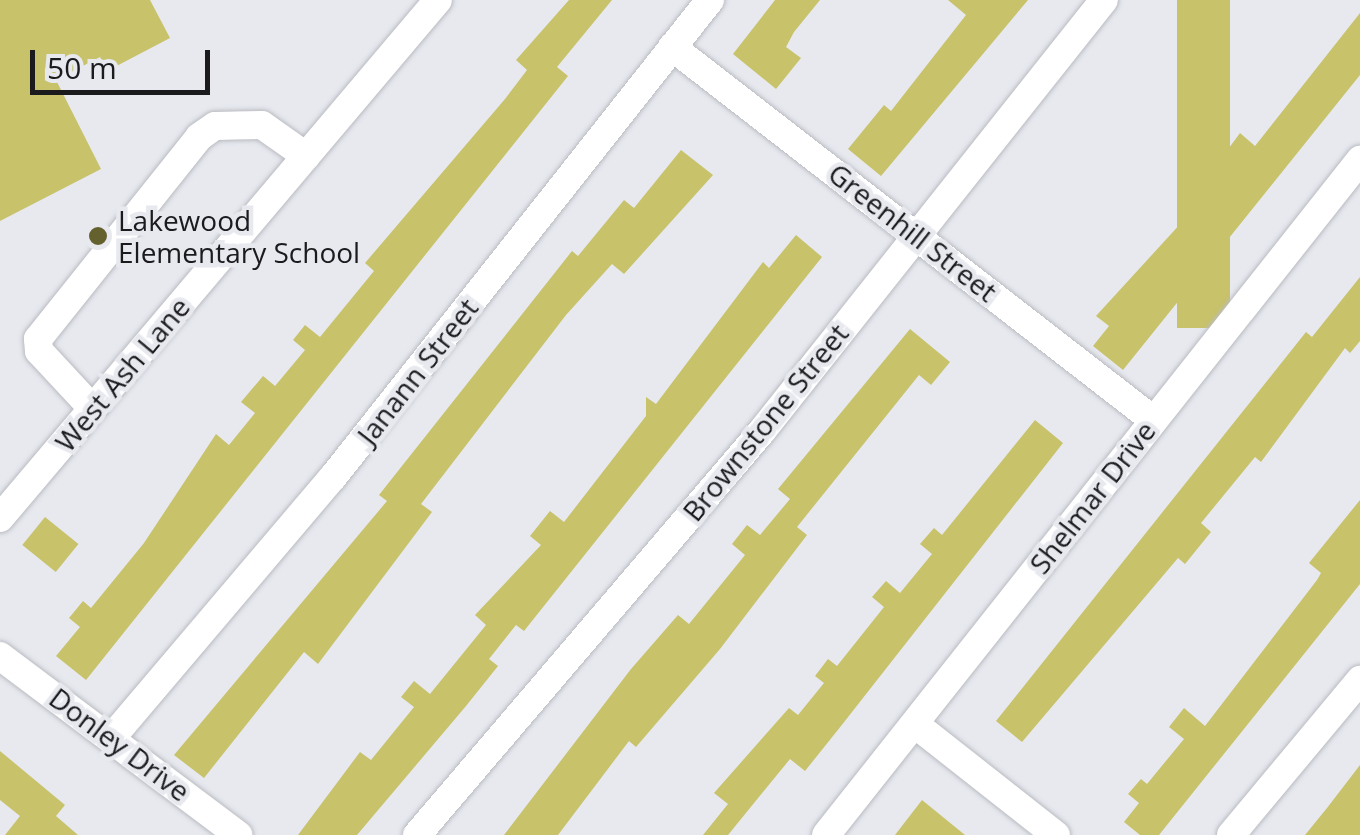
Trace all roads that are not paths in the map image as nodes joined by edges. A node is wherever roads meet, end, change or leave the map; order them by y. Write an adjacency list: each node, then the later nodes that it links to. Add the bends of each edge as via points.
1 (438, 0): 5 (street, West Ash Lane)
2 (710, 0): 4 (street, Janann Street)
3 (1104, 0): 7 (street, Brownstone Street)
4 (672, 47): 7 (street, Greenhill Street); 14 (street, Janann Street, via 333,477)
5 (306, 156): 8 (street, West Ash Lane); 8 (street, via 262,125 215,126 199,137 38,339 39,351)
6 (1360, 160): 9 (street, Shelmar Drive)
7 (916, 232): 9 (street, Greenhill Street); 16 (street, Brownstone Street, via 762,431)
8 (92, 408): 10 (street, West Ash Lane)
9 (1152, 420): 13 (street, Shelmar Drive)
10 (0, 518)
11 (0, 656): 14 (street, Donley Drive)
12 (1360, 680): 19 (street)
13 (916, 725): 17 (street, Shelmar Drive); 18 (street)
14 (114, 734): 15 (street, Donley Drive)
15 (238, 835)
16 (418, 835)
17 (826, 835)
18 (1056, 835)
19 (1231, 835)

